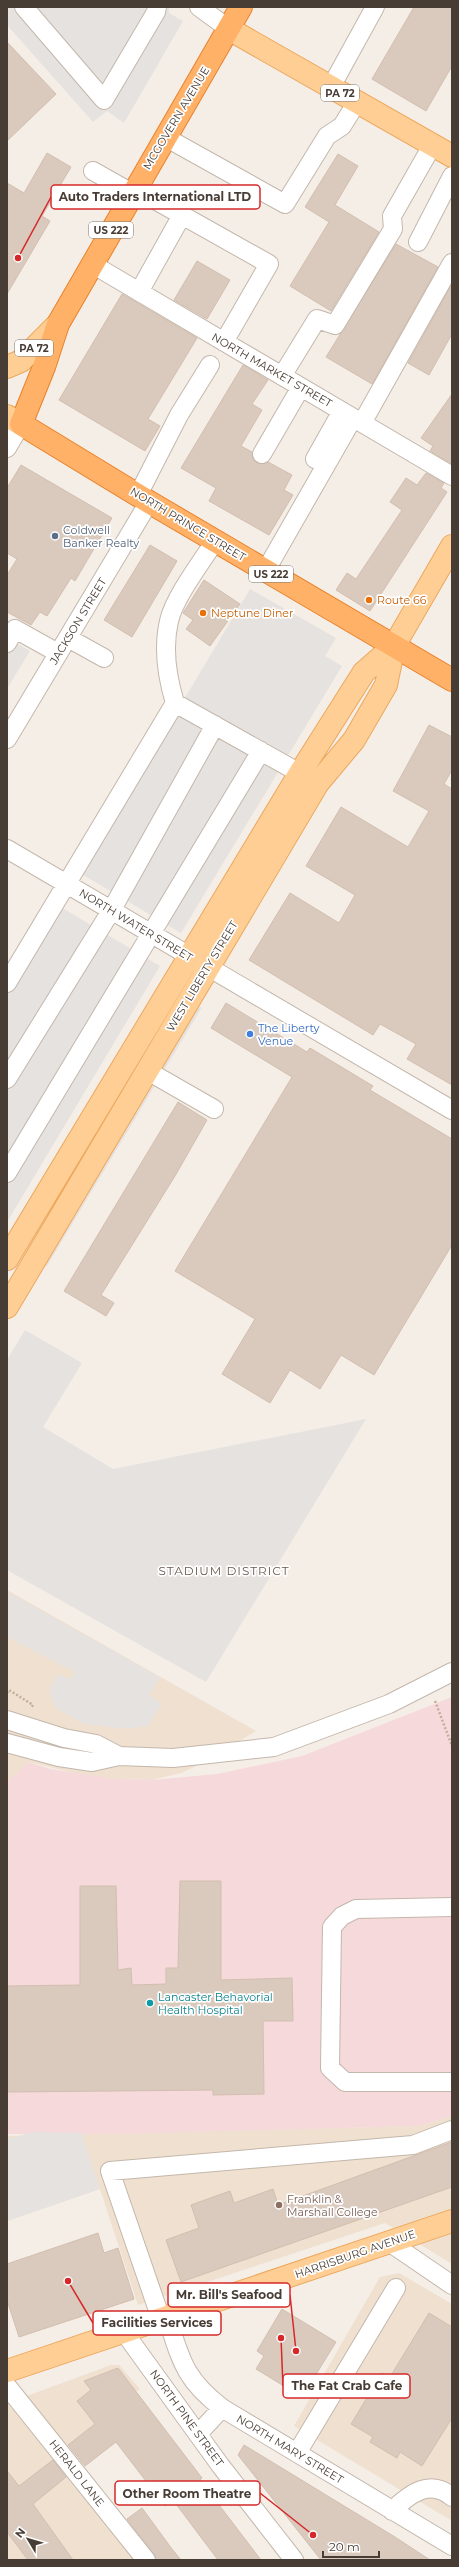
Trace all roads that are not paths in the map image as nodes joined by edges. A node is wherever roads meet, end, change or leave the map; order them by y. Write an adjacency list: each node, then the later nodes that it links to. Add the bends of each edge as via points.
1 (24, 7): 2 (street, via 104,100)
2 (157, 7)
3 (199, 7): 6 (street)
4 (241, 7): 6 (highway, MCGOVERN AVENUE / US 222)
5 (375, 7): 7 (street)
6 (229, 29): 7 (main road, PA 72); 9 (highway, MCGOVERN AVENUE / US 222)
7 (331, 87): 8 (main road, PA 72)
8 (357, 102): 9 (street, via 342,126 327,136 285,204); 10 (main road, PA 72)
9 (165, 137): 14 (highway, MCGOVERN AVENUE / US 222)
10 (433, 144): 11 (main road, PA 72); 24 (street, via 392,216 393,229 335,325 317,319)
11 (452, 156)
12 (93, 171): 14 (street)
13 (452, 176): 16 (street)
14 (132, 193): 15 (street, via 155,200); 18 (highway, MCGOVERN AVENUE / US 222)
15 (182, 215): 19 (street); 21 (street, via 269,264)
16 (418, 242)
17 (452, 263): 26 (street)
18 (92, 264): 19 (street, NORTH MARKET STREET); 20 (highway, MCGOVERN AVENUE / US 222)
19 (139, 292): 21 (street, NORTH MARKET STREET)
20 (58, 324): 23 (main road, PA 72, via 21,361); 27 (highway, MCGOVERN AVENUE / US 222, via 44,367)
21 (224, 342): 24 (street, NORTH MARKET STREET)
22 (210, 365): 31 (street, JACKSON STREET, via 179,415)
23 (7, 367)
24 (282, 376): 25 (street, NORTH MARKET STREET)
25 (301, 387): 26 (street, NORTH MARKET STREET); 29 (street)
26 (353, 417): 30 (street, NORTH MARKET STREET); 34 (street)
27 (14, 420): 28 (street); 31 (highway, NORTH PRINCE STREET / US 222)
28 (7, 448)
29 (262, 454)
30 (452, 476)
31 (144, 499): 32 (highway, NORTH PRINCE STREET / US 222); 36 (street, JACKSON STREET)
32 (215, 541): 34 (highway, NORTH PRINCE STREET / US 222); 41 (street, via 169,619 168,660)
33 (452, 546): 37 (main road, WEST LIBERTY STREET)
34 (261, 567): 37 (highway, NORTH PRINCE STREET / US 222)
35 (10, 632): 38 (street)
36 (68, 638): 38 (street, JACKSON STREET); 39 (street)
37 (394, 646): 40 (highway, NORTH PRINCE STREET / US 222); 45 (main road, WEST LIBERTY STREET, via 364,672)
38 (58, 653): 43 (street, JACKSON STREET)
39 (104, 658)
40 (452, 680)
41 (175, 703): 42 (street); 47 (street)
42 (214, 725): 44 (street); 48 (street)
43 (7, 739)
44 (261, 751): 45 (street); 49 (street)
45 (309, 778): 50 (main road, WEST LIBERTY STREET); 51 (main road, WEST LIBERTY STREET)
46 (7, 849): 47 (street, NORTH WATER STREET)
47 (66, 884): 48 (street, NORTH WATER STREET); 52 (street)
48 (111, 911): 49 (street, NORTH WATER STREET); 54 (street)
49 (150, 933): 50 (street, NORTH WATER STREET); 57 (street)
50 (189, 956): 51 (street, NORTH WATER STREET); 58 (main road, WEST LIBERTY STREET)
51 (207, 967): 53 (main road, WEST LIBERTY STREET); 56 (street, NORTH WATER STREET)
52 (7, 983)
53 (146, 1070): 55 (street); 59 (main road, WEST LIBERTY STREET)
54 (7, 1078)
55 (214, 1109)
56 (452, 1110)
57 (7, 1173)
58 (7, 1258)
59 (8, 1299)
60 (452, 1672): 63 (street, via 389,1704 274,1747 173,1758)
61 (7, 1720): 63 (street, via 64,1738 96,1744)
62 (7, 1742): 63 (street, via 59,1757 92,1762)
63 (119, 1756)
64 (452, 1907): 65 (street, via 356,1909 342,1916 332,1927 330,2068 344,2082)
65 (452, 2082)
66 (452, 2130): 71 (street, NORTH MARY STREET, via 413,2144 110,2171)
67 (452, 2222): 68 (main road, HARRISBURG AVENUE)
68 (389, 2242): 69 (street); 71 (main road, HARRISBURG AVENUE)
69 (452, 2285)
70 (396, 2288): 77 (street)
71 (164, 2318): 72 (main road, HARRISBURG AVENUE); 75 (street, NORTH MARY STREET, via 189,2378)
72 (124, 2332): 73 (main road, HARRISBURG AVENUE); 76 (street, NORTH PINE STREET)
73 (7, 2371)
74 (7, 2386): 81 (street, HERALD LANE)
75 (222, 2408): 76 (street); 77 (street, NORTH MARY STREET)
76 (198, 2434): 82 (street, NORTH PINE STREET)
77 (297, 2453): 79 (street, NORTH MARY STREET)
78 (452, 2497): 79 (street, via 438,2490 424,2488 404,2498)
79 (392, 2511): 80 (street, NORTH MARY STREET)
80 (452, 2546)
81 (146, 2560)
82 (294, 2560)

